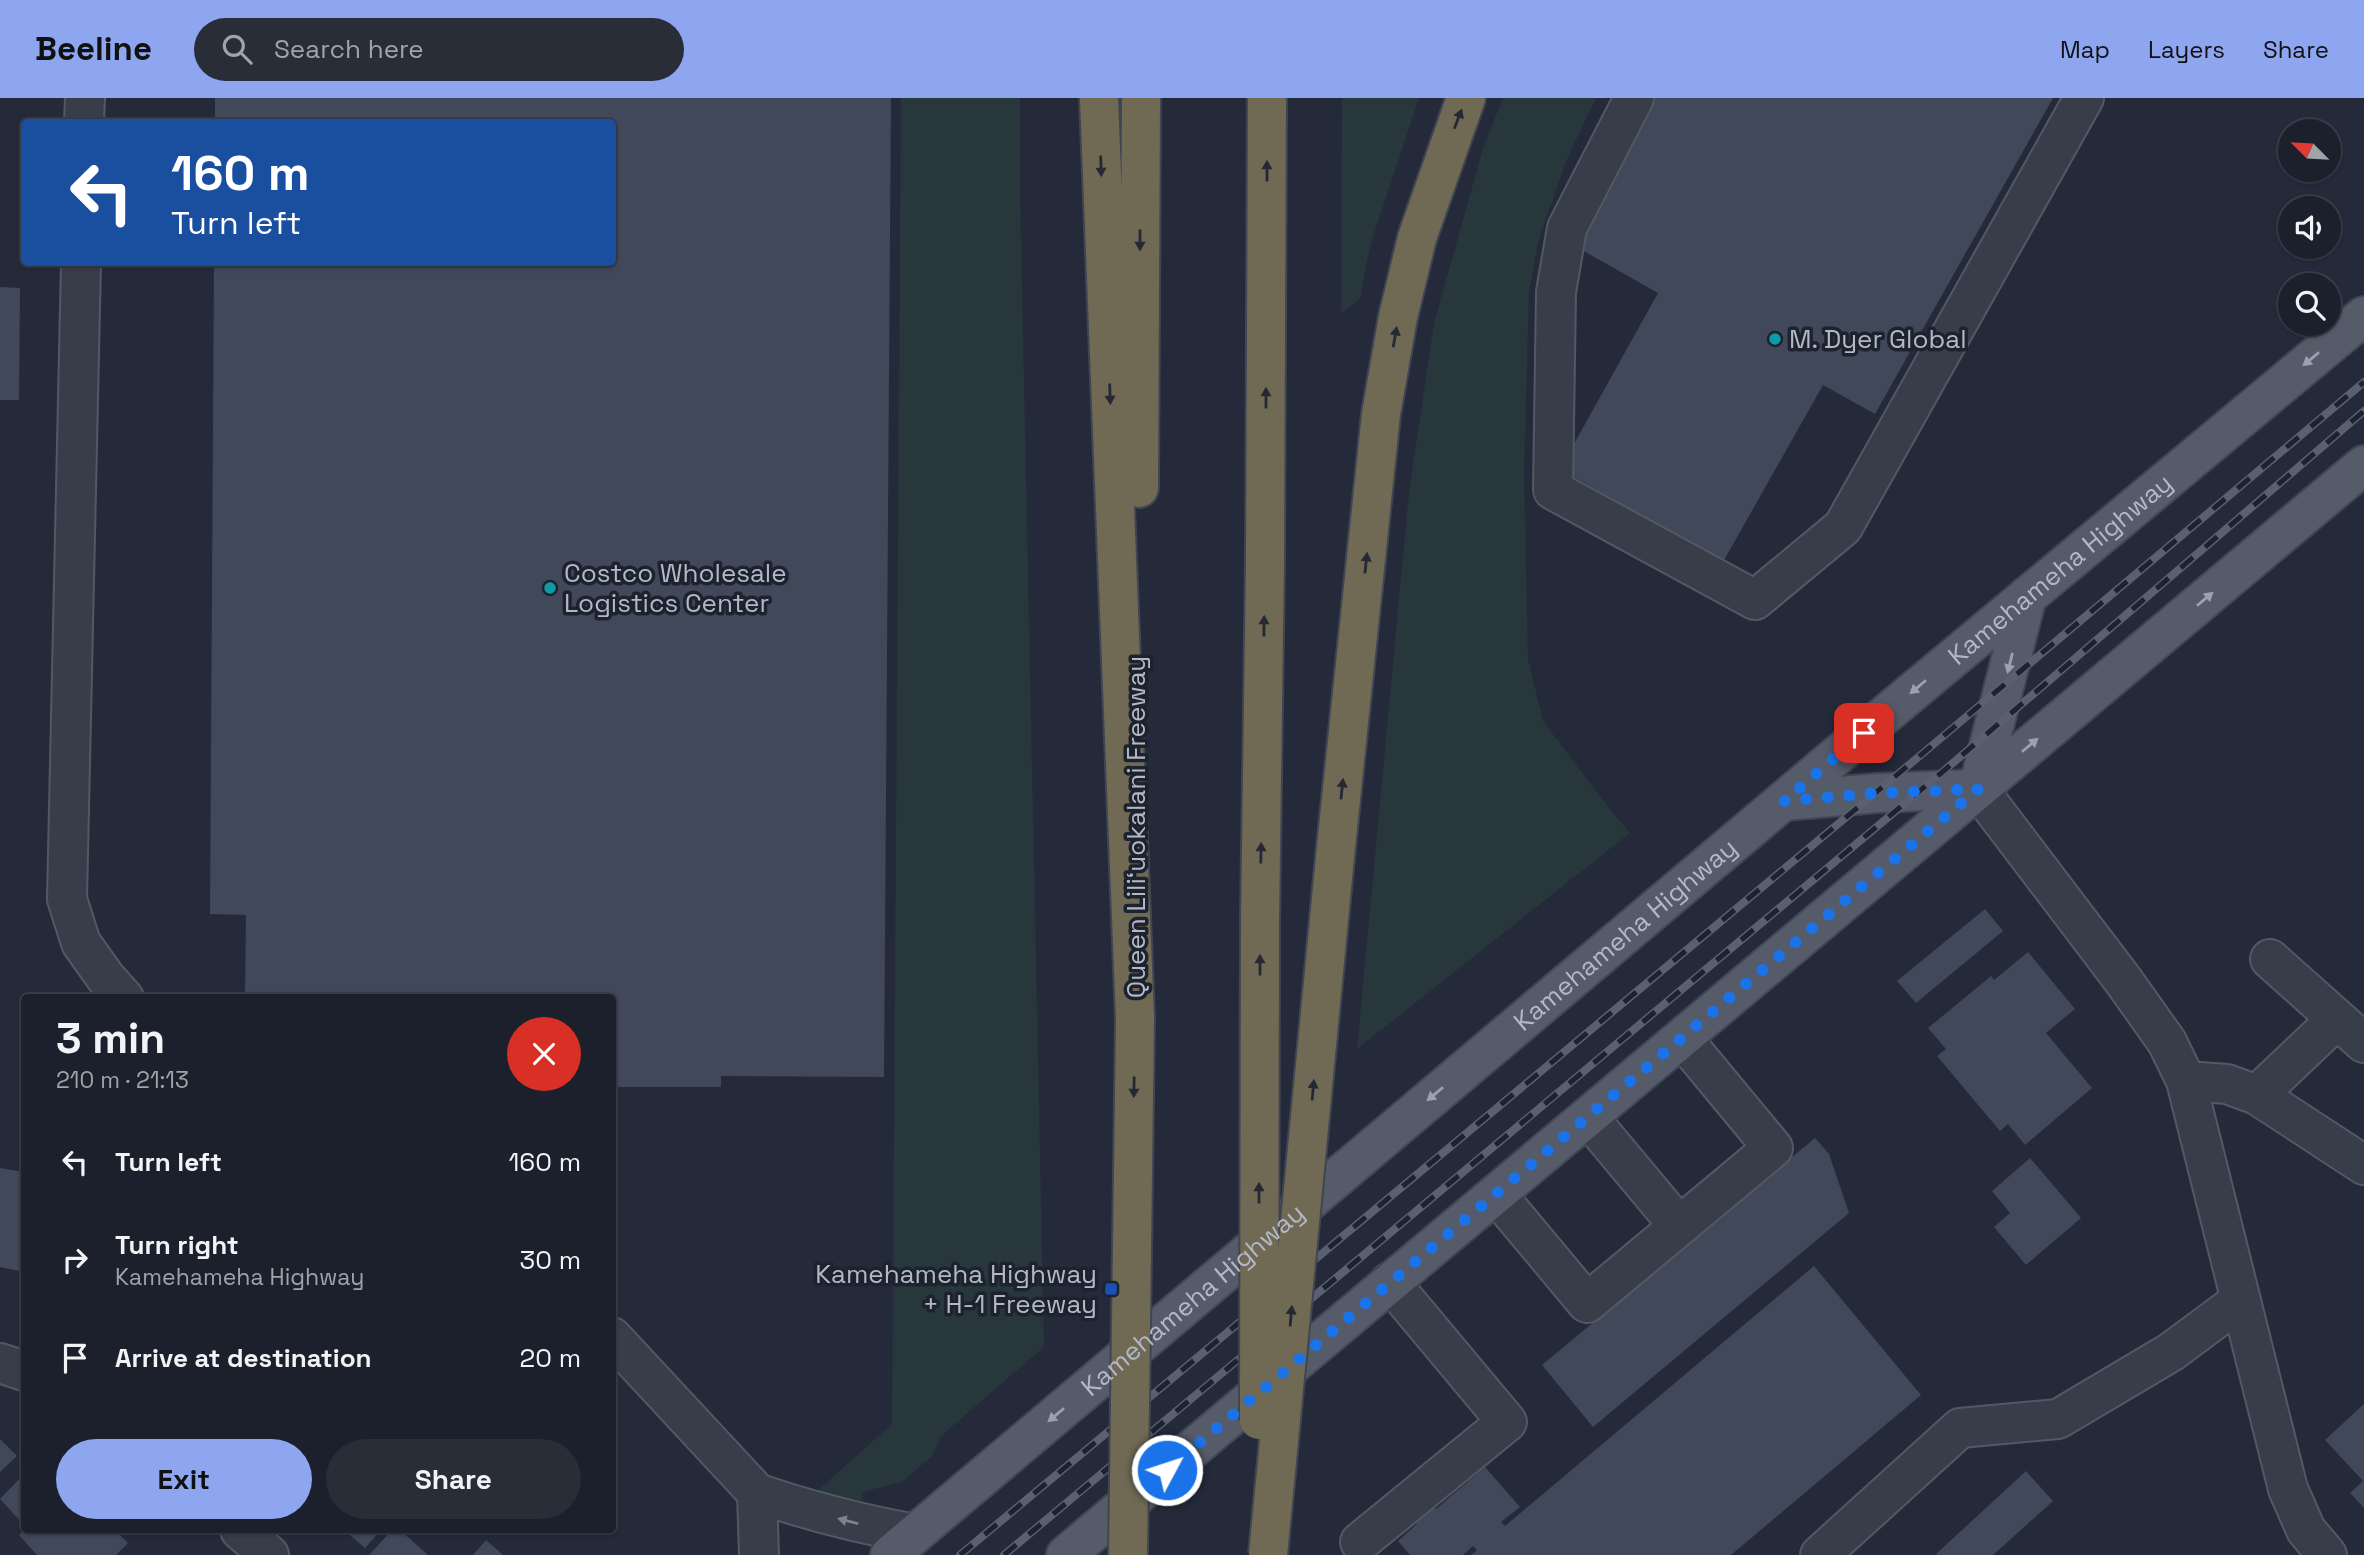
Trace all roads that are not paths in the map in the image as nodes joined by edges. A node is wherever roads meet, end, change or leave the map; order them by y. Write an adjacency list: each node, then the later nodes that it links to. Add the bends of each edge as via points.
1 (85, 98): 8 (street)
2 (1099, 98): 17 (highway, one-way to 17)
3 (1141, 98): 17 (highway, Queen Liliʻuokalani Freeway, one-way to 17)
4 (1267, 98): 39 (highway, one-way to 4, bridge)
5 (1466, 98): 40 (highway, one-way to 5, bridge, via 1381,414 1417,238)
6 (1634, 98): 7 (street, via 1567,228 1556,292 1553,490 1755,600 1843,527)
7 (2084, 98)
8 (84, 119)
9 (81, 266): 16 (street, via 67,899 81,943)
10 (2364, 316): 12 (main road, Kamehameha Highway, one-way to 12)
11 (2364, 465): 13 (main road, one-way to 11)
12 (2027, 596): 13 (main road, one-way to 13); 14 (main road, Kamehameha Highway, one-way to 14)
13 (1978, 789): 14 (main road); 19 (main road); 20 (street, via 2130,990 2167,1042)
14 (1784, 801): 34 (main road, Kamehameha Highway, one-way to 34)
15 (2270, 959): 18 (street)
16 (120, 994)
17 (1135, 1019): 38 (highway, Queen Liliʻuokalani Freeway, one-way to 38, bridge)
18 (2350, 1031): 21 (street)
19 (1682, 1038): 22 (main road); 25 (street, via 1773,1148)
20 (2186, 1081): 21 (street, via 2227,1084); 27 (street)
21 (2257, 1095): 23 (street)
22 (1588, 1117): 24 (main road); 25 (street)
23 (2364, 1165)
24 (1496, 1194): 25 (street, via 1587,1303); 26 (main road)
25 (1679, 1226)
26 (1390, 1282): 33 (street, via 1507,1422); 37 (main road)
27 (2241, 1300): 41 (street, via 2171,1352 2058,1419 1960,1428); 42 (street, via 2288,1489 2306,1530)
28 (616, 1341): 31 (street)
29 (0, 1363): 30 (street)
30 (21, 1370)
31 (757, 1493): 34 (street, one-way to 31, via 842,1519); 36 (street)
32 (243, 1533): 35 (street)
33 (1360, 1542)
34 (902, 1545)
35 (269, 1555)
36 (759, 1555)
37 (1066, 1555)
38 (1128, 1555)
39 (1258, 1555)
40 (1268, 1555)
41 (1820, 1555)
42 (2327, 1555)

